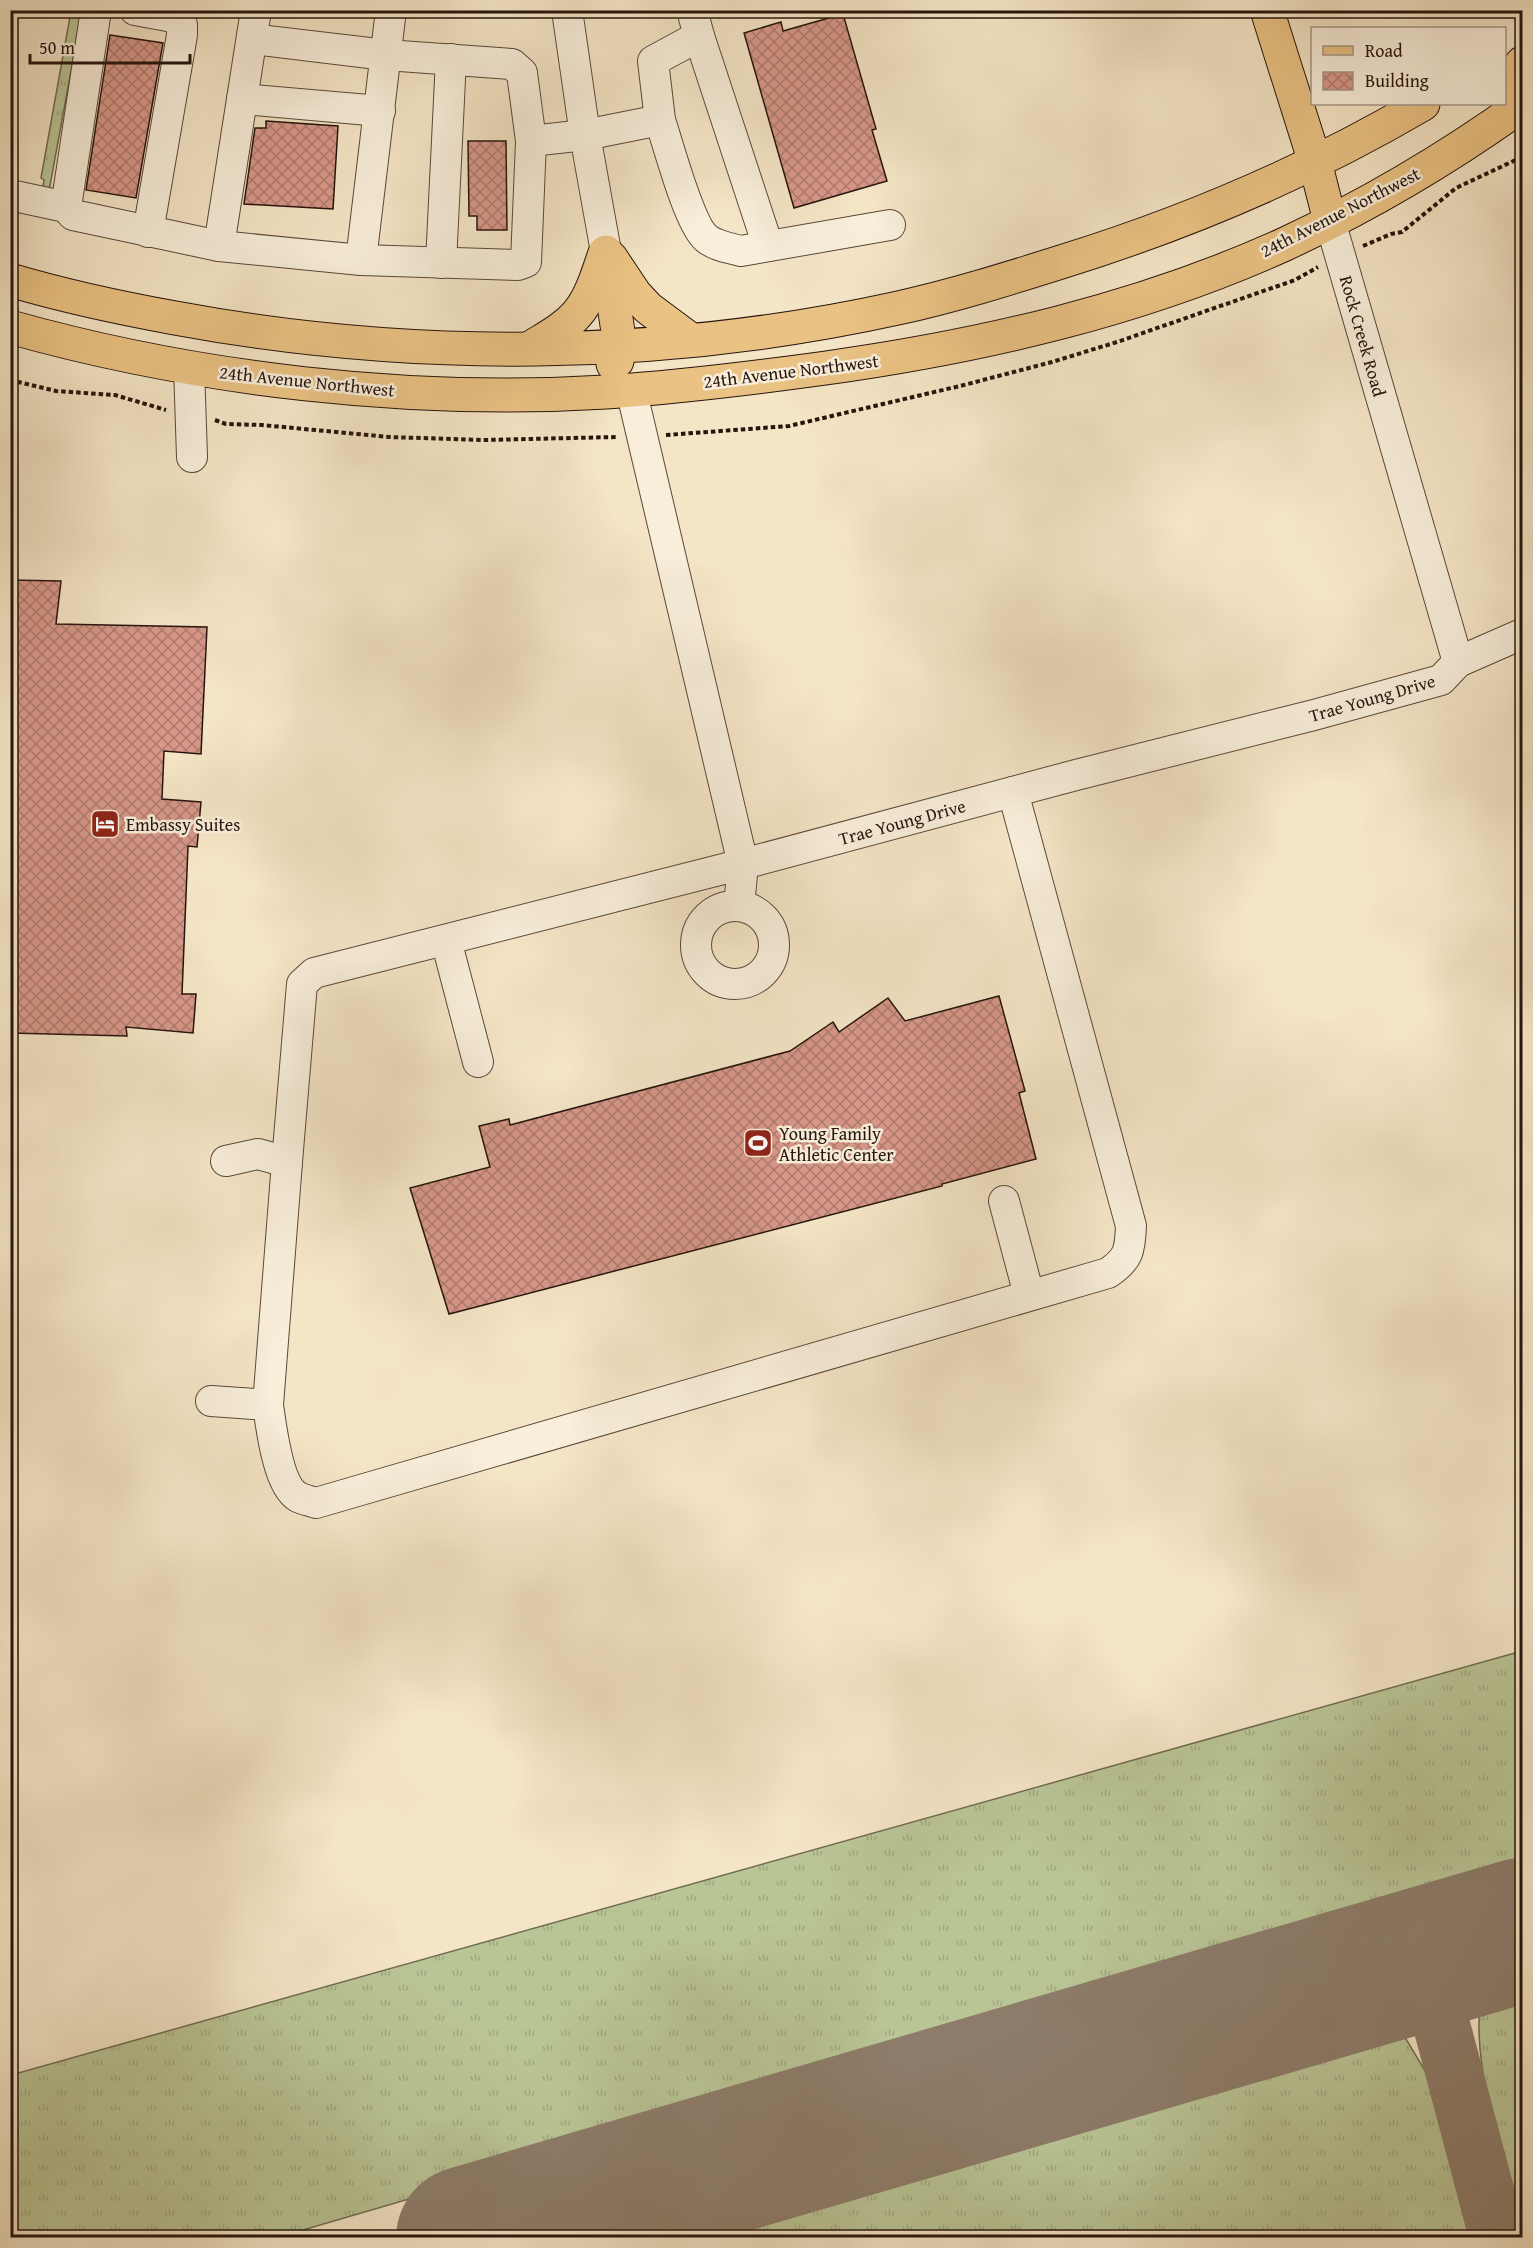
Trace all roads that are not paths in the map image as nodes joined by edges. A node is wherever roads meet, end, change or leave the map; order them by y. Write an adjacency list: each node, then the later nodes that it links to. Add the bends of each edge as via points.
1 (96, 10): 25 (street)
2 (135, 10): 28 (street, via 173,17 182,25)
3 (391, 10): 10 (street)
4 (567, 10): 20 (street)
5 (1267, 10): 23 (main road, Rock Creek Road)
6 (695, 23): 19 (street, via 653,61); 30 (street)
7 (254, 25): 10 (street); 14 (street)
8 (1522, 42): 9 (main road)
9 (1506, 53)
10 (386, 55): 11 (street); 18 (street)
11 (451, 60): 22 (street, via 517,67 522,73); 33 (street)
12 (1522, 63): 13 (main road)
13 (1506, 85)
14 (242, 99): 18 (street); 29 (street)
15 (1421, 105): 23 (main road)
16 (1494, 105): 21 (main road)
17 (1522, 105): 21 (main road, 24th Avenue Northwest)
18 (380, 111): 32 (street)
19 (660, 120): 20 (street); 30 (street, via 694,221 706,238 741,251)
20 (585, 135): 22 (street); 31 (street)
21 (1478, 136): 26 (main road, 24th Avenue Northwest)
22 (531, 141): 33 (street, via 526,262)
23 (1315, 162): 26 (main road, Rock Creek Road); 35 (main road, via 1180,222)
24 (10, 195): 25 (street)
25 (66, 207): 28 (street, via 73,215)
26 (1330, 221): 42 (main road, 24th Avenue Northwest, via 1283,245 1197,278 1045,328 884,360); 45 (street, Rock Creek Road)
27 (890, 225): 30 (street)
28 (148, 232): 29 (street)
29 (219, 246): 32 (street)
30 (768, 246)
31 (606, 252): 37 (main road, via 648,308); 38 (main road); 39 (main road, via 578,314)
32 (362, 260): 33 (street)
33 (441, 263)
34 (10, 280): 39 (main road, via 134,310 292,337 425,347)
35 (975, 288): 37 (main road, via 803,326); 42 (main road, via 860,338 762,355 660,366 643,374)
36 (10, 327): 40 (main road, 24th Avenue Northwest)
37 (691, 340): 38 (main road)
38 (620, 345): 39 (main road); 41 (main road, via 616,361 608,368 390,368)
39 (528, 349)
40 (189, 367): 41 (main road, 24th Avenue Northwest); 43 (street)
41 (297, 382): 42 (main road, 24th Avenue Northwest, via 463,393)
42 (631, 389): 47 (street)
43 (192, 457)
44 (1522, 634): 45 (street, Trae Young Drive)
45 (1458, 662): 46 (street, Trae Young Drive, via 1441,680)
46 (1013, 792): 47 (street, Trae Young Drive); 54 (street, Trae Young Drive, via 1131,1226 1130,1248 1121,1265 1108,1273)
47 (743, 864): 48 (street); 49 (street, Trae Young Drive)
48 (739, 906)
49 (446, 940): 50 (street); 52 (street, Trae Young Drive, via 314,973 302,984)
50 (478, 1062)
51 (226, 1161): 52 (street, via 258,1154)
52 (287, 1162): 56 (street, Trae Young Drive)
53 (1004, 1201): 54 (street)
54 (1029, 1295): 56 (street, Trae Young Drive, via 316,1503 296,1496 283,1477)
55 (211, 1401): 56 (street)
56 (268, 1405)

